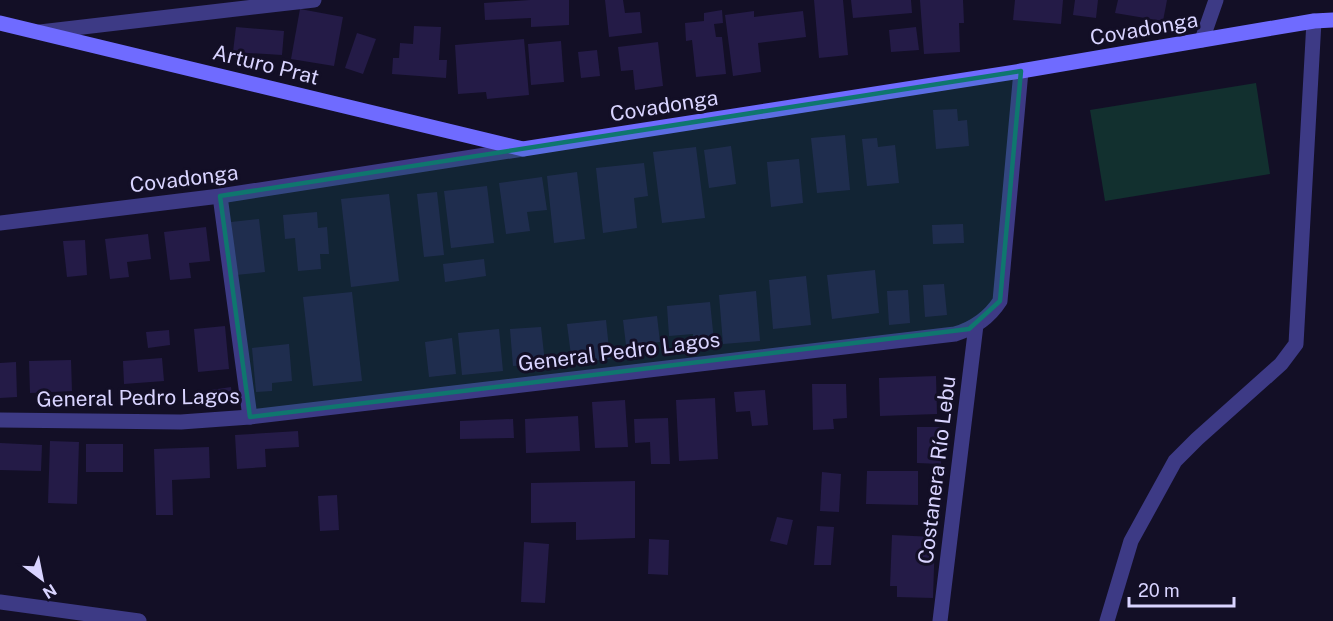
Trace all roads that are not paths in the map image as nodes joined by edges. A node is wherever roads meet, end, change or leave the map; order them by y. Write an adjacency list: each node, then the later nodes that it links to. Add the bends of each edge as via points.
1 (315, 0): 6 (street)
2 (1216, 0): 7 (street)
3 (1333, 20): 4 (main road, Covadonga)
4 (1314, 21): 7 (main road, Covadonga); 18 (street, via 1296,344 1281,364 1175,461 1131,542)
5 (0, 22): 6 (main road, Arturo Prat)
6 (38, 32): 9 (main road, Arturo Prat)
7 (1202, 40): 8 (main road, Covadonga)
8 (1021, 71): 9 (main road, Covadonga); 12 (street, General Pedro Lagos, via 1000,301)
9 (522, 149): 10 (street, Covadonga)
10 (219, 196): 11 (street, Covadonga); 13 (street)
11 (0, 223)
12 (976, 325): 13 (street, General Pedro Lagos, via 955,334); 17 (street, Costanera Río Lebu)
13 (250, 417): 14 (street, General Pedro Lagos, via 181,422)
14 (0, 420)
15 (0, 602): 16 (street)
16 (139, 621)
17 (940, 621)
18 (1107, 621)

